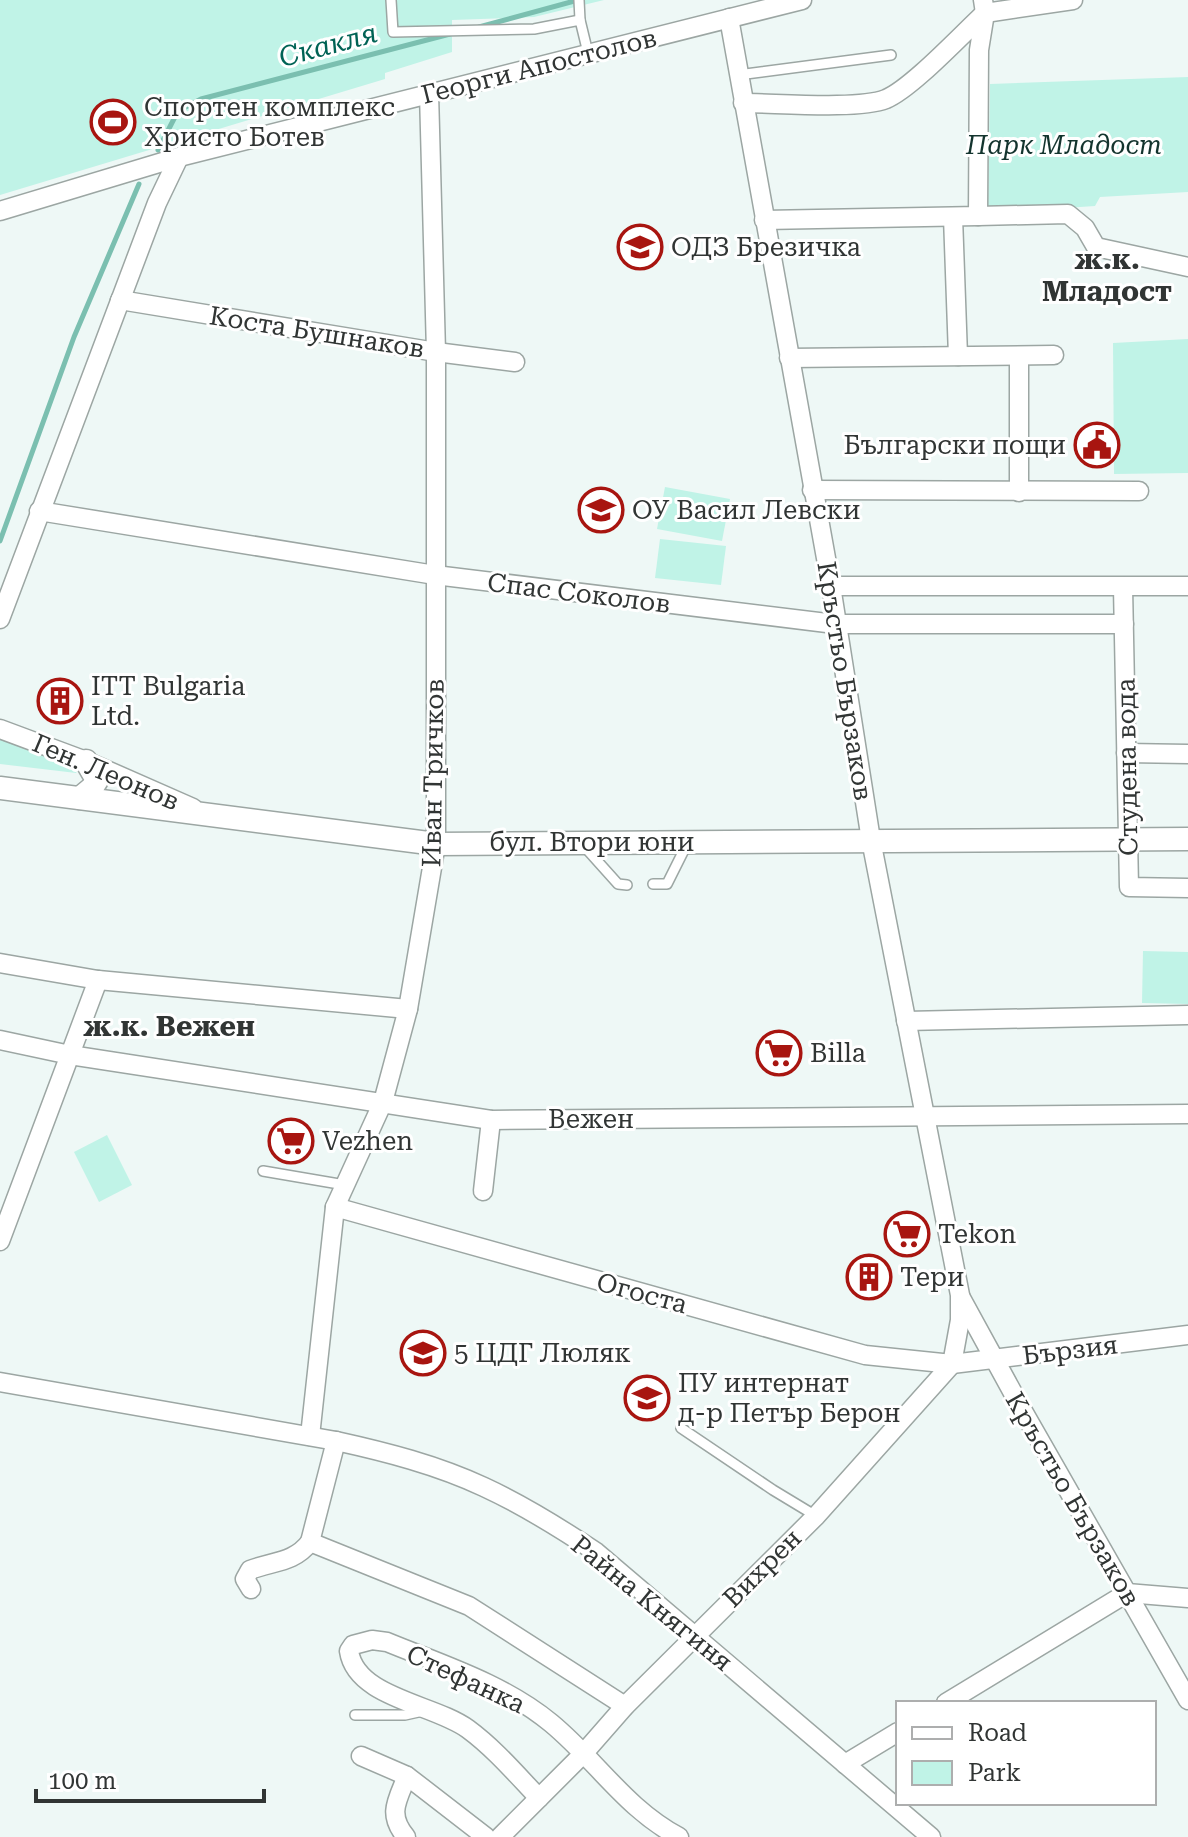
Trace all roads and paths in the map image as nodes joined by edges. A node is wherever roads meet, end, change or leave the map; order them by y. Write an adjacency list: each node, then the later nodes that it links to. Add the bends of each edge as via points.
1 (391, 0): 7 (lane, via 393,32 534,29)
2 (579, 0): 7 (lane)
3 (802, 0): 6 (street, Георги Апостолов)
4 (1073, 0): 5 (street)
5 (984, 6): 12 (street, via 904,89 886,99); 15 (street)
6 (729, 18): 8 (street, Георги Апостолов); 10 (street, Кръстьо Бързаков)
7 (580, 20): 8 (lane)
8 (588, 53): 11 (street, Георги Апостолов)
9 (891, 55): 10 (lane)
10 (738, 75): 12 (street, Кръстьо Бързаков)
11 (429, 93): 13 (street, Георги Апостолов); 20 (street, Иван Тричков)
12 (743, 103): 17 (street, Кръстьо Бързаков)
13 (179, 157): 14 (street, Георги Апостолов); 19 (street)
14 (0, 211)
15 (978, 216): 16 (street); 18 (street, via 1068,214 1096,247)
16 (953, 217): 17 (street); 22 (street)
17 (764, 220): 24 (street, Кръстьо Бързаков)
18 (1188, 267)
19 (120, 300): 20 (street, Коста Бушнаков); 29 (street)
20 (436, 352): 25 (street, Коста Бушнаков); 30 (street, Иван Тричков)
21 (1054, 355): 23 (street)
22 (958, 356): 23 (street); 24 (street)
23 (1019, 356): 28 (street)
24 (789, 358): 26 (street, Кръстьо Бързаков)
25 (515, 362)
26 (812, 490): 28 (street); 31 (street, Кръстьо Бързаков)
27 (1139, 491): 28 (street)
28 (1019, 492)
29 (39, 511): 30 (street, Спас Соколов); 34 (street)
30 (435, 575): 35 (street, Спас Соколов); 49 (street, Иван Тричков)
31 (831, 586): 33 (street); 35 (street, Кръстьо Бързаков)
32 (1188, 586): 33 (street)
33 (1123, 587): 36 (street, Студена вода)
34 (0, 619)
35 (835, 624): 36 (street, Спас Соколов); 46 (street, Кръстьо Бързаков)
36 (1124, 624): 38 (street, Студена вода)
37 (0, 729): 40 (street, Ген. Леонов)
38 (1126, 753): 39 (street); 44 (street, Студена вода)
39 (1188, 754)
40 (86, 761): 42 (street, via 97,780); 43 (street, Ген. Леонов)
41 (0, 788): 42 (street, бул. Втори юни)
42 (80, 798): 43 (street, бул. Втори юни)
43 (212, 816): 49 (street, бул. Втори юни)
44 (1128, 838): 45 (street, бул. Втори юни); 46 (street, бул. Втори юни); 52 (street, Студена вода, via 1129,887)
45 (1188, 839)
46 (871, 840): 48 (street, бул. Втори юни); 57 (street, Кръстьо Бързаков)
47 (580, 842): 48 (street, бул. Втори юни); 49 (street, бул. Втори юни); 51 (lane, via 618,884)
48 (688, 842): 50 (lane, via 667,884)
49 (436, 844): 55 (street, Иван Тричков)
50 (653, 884)
51 (627, 885)
52 (1188, 888)
53 (0, 963): 54 (street)
54 (98, 980): 55 (street); 59 (street)
55 (408, 1009): 60 (street, Иван Тричков)
56 (1188, 1015): 57 (street)
57 (906, 1021): 62 (street, Кръстьо Бързаков)
58 (0, 1040): 59 (street, Вежен)
59 (70, 1055): 60 (street, Вежен); 68 (street)
60 (383, 1102): 63 (street, Вежен); 65 (street, Иван Тричков)
61 (1188, 1114): 62 (street, Вежен)
62 (925, 1117): 63 (street, Вежен); 69 (street, Кръстьо Бързаков)
63 (491, 1120): 66 (street)
64 (263, 1171): 65 (lane)
65 (345, 1185): 67 (street, Иван Тричков)
66 (483, 1191)
67 (335, 1207): 72 (street, Огоста, via 865,1355); 75 (street, Иван Тричков)
68 (0, 1241)
69 (960, 1295): 71 (street, Кръстьо Бързаков); 72 (street, Кръстьо Бързаков)
70 (1188, 1335): 71 (street, Бързия)
71 (994, 1359): 72 (street, Бързия); 80 (street, Кръстьо Бързаков)
72 (952, 1364): 77 (street, Вихрен)
73 (0, 1382): 75 (street, Райна Княгиня)
74 (681, 1428): 77 (lane)
75 (310, 1436): 76 (street, Райна Княгиня)
76 (336, 1441): 78 (street); 82 (street, Райна Княгиня, via 421,1463 507,1498 596,1552)
77 (816, 1516): 82 (street, Вихрен)
78 (310, 1542): 79 (street, via 292,1559 250,1570 245,1579); 85 (street, via 469,1606)
79 (251, 1589)
80 (1127, 1593): 81 (street); 83 (street, Кръстьо Бързаков); 84 (street)
81 (1188, 1598)
82 (694, 1636): 85 (street, Вихрен); 91 (street, Райна Княгиня)
83 (1188, 1700)
84 (949, 1701)
85 (625, 1706): 89 (street, Вихрен)
86 (423, 1707): 87 (lane, via 405,1715); 89 (street, Стефанка, via 363,1678 350,1660 353,1645 379,1640 516,1697); 93 (street, via 482,1739)
87 (355, 1715)
88 (896, 1733): 91 (street)
89 (583, 1754): 93 (street, Вихрен); 97 (street, Стефанка, via 655,1824)
90 (361, 1756): 92 (street)
91 (845, 1764): 98 (street, Райна Княгиня)
92 (407, 1776): 94 (street, via 394,1815); 95 (street)
93 (539, 1798): 96 (street, Вихрен)
94 (405, 1836)
95 (486, 1837)
96 (500, 1837)
97 (679, 1837)
98 (931, 1837)

